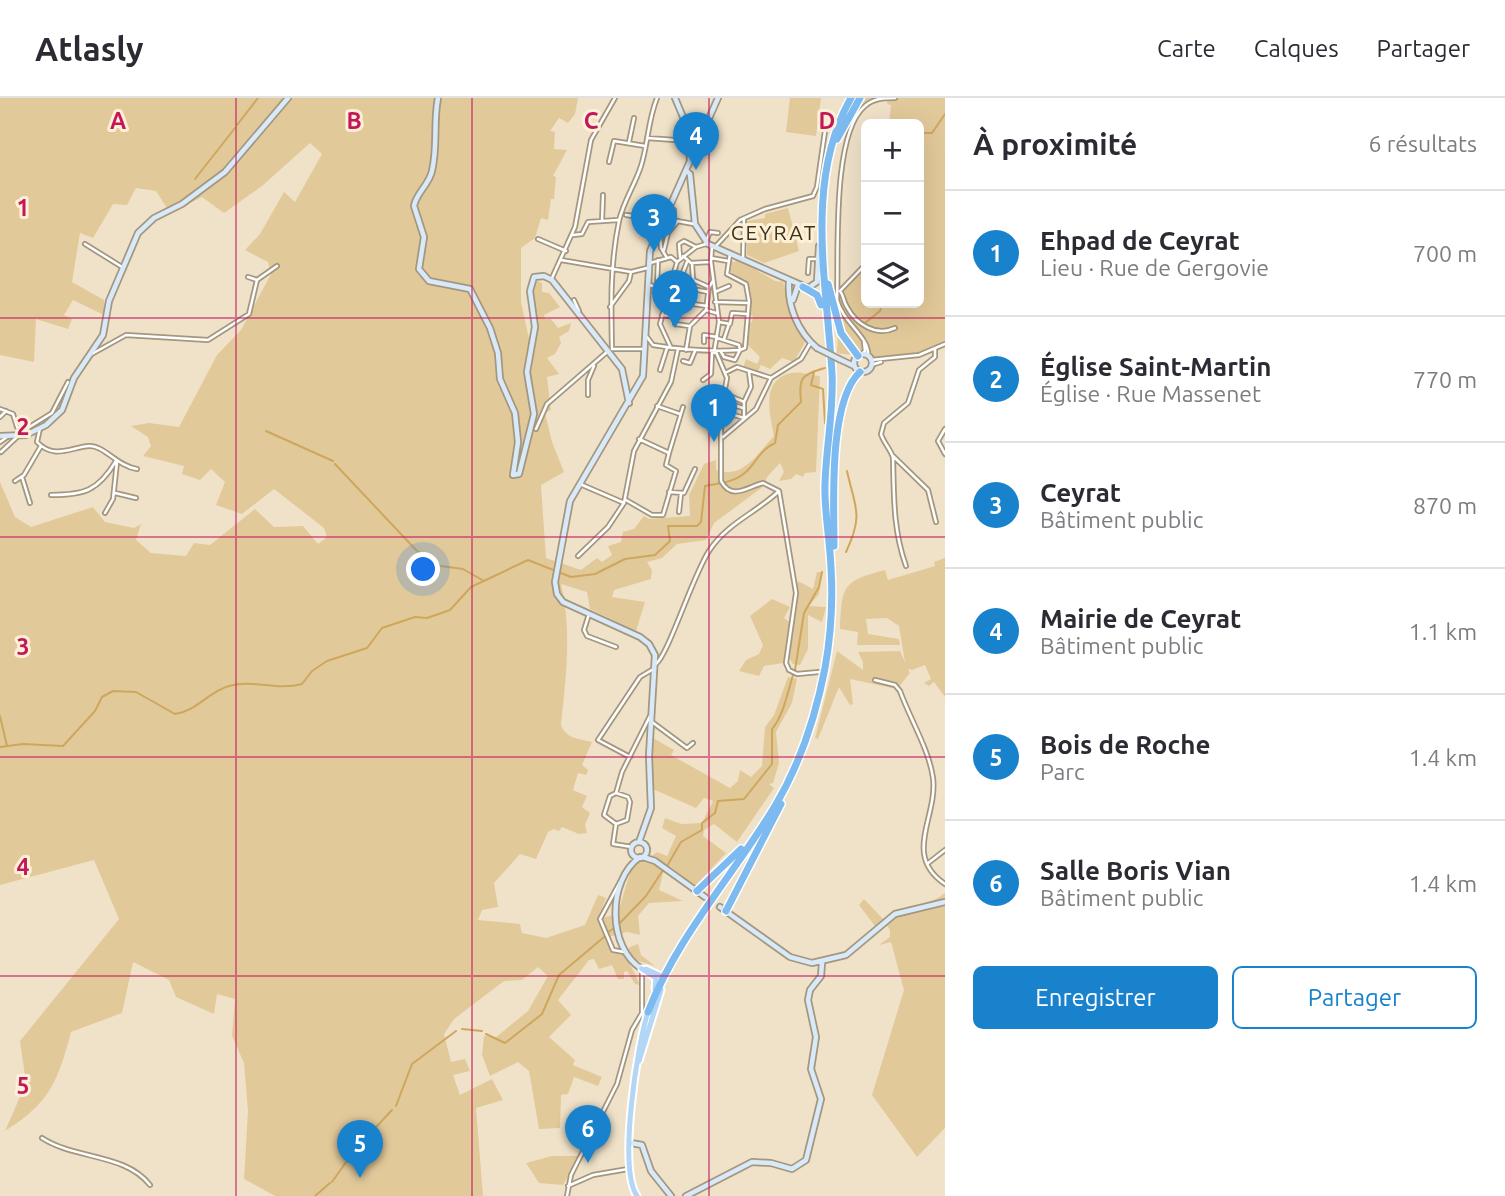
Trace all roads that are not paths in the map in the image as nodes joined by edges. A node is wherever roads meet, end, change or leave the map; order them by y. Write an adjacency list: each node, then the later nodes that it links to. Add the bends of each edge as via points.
1 (288, 98): 52 (street, via 225,172 144,226)
2 (438, 98): 62 (street, via 434,121 437,152 431,176 414,206 424,237 419,269 429,281 470,289 490,328 500,379 516,420 518,442 512,472 516,477 534,414 527,372 535,327 530,284 538,276)
3 (615, 98): 32 (street, via 591,140)
4 (657, 98): 11 (street)
5 (675, 98): 12 (street)
6 (718, 98): 16 (street)
7 (855, 98): 15 (highway); 67 (highway, via 837,138 829,195)
8 (895, 98): 75 (street, via 872,100 857,115 846,141 840,187)
9 (634, 118): 13 (street)
10 (825, 131): 20 (street)
11 (646, 138): 12 (street); 14 (street)
12 (689, 141): 16 (street)
13 (629, 143): 14 (street); 17 (street, via 613,141)
14 (645, 146): 26 (street)
15 (830, 151): 21 (highway); 93 (highway, via 823,251)
16 (690, 161): 18 (street)
17 (610, 162)
18 (686, 170): 24 (street); 29 (street)
19 (603, 195): 28 (street)
20 (813, 196): 21 (street); 25 (street)
21 (820, 200): 42 (street)
22 (674, 211): 27 (street)
23 (626, 215): 24 (street)
24 (663, 219): 27 (street); 30 (street)
25 (744, 219): 35 (street); 46 (street)
26 (619, 220): 28 (street); 54 (street)
27 (676, 221): 29 (street); 37 (street)
28 (602, 222): 32 (street, via 589,222 582,234)
29 (695, 224): 35 (street)
30 (658, 230): 37 (street); 51 (street)
31 (718, 233): 35 (street, via 710,232)
32 (573, 235): 38 (street)
33 (538, 239): 38 (street)
34 (85, 244): 52 (street)
35 (710, 245): 36 (street); 39 (street); 45 (street)
36 (696, 247): 40 (street); 40 (street, via 684,240 679,244)
37 (664, 250): 41 (street)
38 (566, 251): 43 (street)
39 (730, 254): 46 (street); 49 (street)
40 (681, 257): 47 (street); 48 (street)
41 (669, 258): 44 (street); 47 (street)
42 (819, 259): 57 (street, via 809,259); 66 (street)
43 (561, 260): 54 (street); 62 (street)
44 (658, 260): 51 (street); 68 (street, via 657,287)
45 (711, 260): 49 (street); 50 (street); 64 (street)
46 (743, 260): 65 (street)
47 (677, 262): 58 (street)
48 (687, 262): 50 (street); 59 (street)
49 (729, 262): 80 (street, via 727,274 746,284)
50 (692, 263): 63 (street)
51 (647, 266): 56 (street); 68 (street)
52 (122, 267): 111 (street, via 103,335)
53 (277, 267): 61 (street)
54 (612, 269): 56 (street); 81 (street)
55 (861, 269): 75 (street)
56 (631, 272): 81 (street, via 620,298)
57 (808, 273)
58 (674, 274): 59 (street); 86 (street)
59 (681, 276): 63 (street, via 686,285)
60 (248, 278): 61 (street)
61 (257, 280): 111 (street, via 249,314 208,340 126,335)
62 (552, 280): 87 (street)
63 (694, 280): 71 (street)
64 (713, 281): 71 (street); 74 (street)
65 (789, 281): 70 (street); 83 (street)
66 (817, 282): 70 (street, via 811,288); 76 (highway)
67 (828, 284): 115 (highway, via 841,333); 169 (highway, via 836,372 829,485)
68 (646, 285): 94 (street)
69 (729, 285): 74 (street)
70 (801, 286): 76 (highway); 83 (street)
71 (709, 287): 73 (street)
72 (685, 291): 78 (street)
73 (708, 292): 78 (street, via 693,289); 82 (street)
74 (715, 292): 79 (street)
75 (839, 293): 92 (street, via 865,327 878,332); 96 (street, via 844,318)
76 (817, 295): 93 (highway)
77 (574, 300): 87 (street)
78 (687, 301): 82 (street); 88 (street, via 680,305)
79 (715, 302): 80 (street); 84 (street)
80 (749, 303): 85 (street)
81 (610, 307): 106 (street)
82 (706, 308): 84 (street); 91 (street)
83 (793, 310): 99 (street)
84 (716, 313): 89 (street)
85 (748, 314): 90 (street, via 732,313); 107 (street, via 745,348)
86 (662, 315): 88 (street); 101 (street, via 660,324)
87 (579, 317): 106 (street)
88 (676, 317): 91 (street, via 675,324)
89 (719, 322): 90 (street); 95 (street)
90 (729, 324): 97 (street)
91 (690, 326): 104 (street)
92 (895, 328)
93 (827, 336): 181 (highway, via 833,400 825,485 832,590 829,641 814,716)
94 (647, 337): 101 (street, via 653,345); 102 (street)
95 (717, 337): 97 (street); 98 (street, via 704,335); 110 (street)
96 (863, 339): 112 (street); 115 (street, via 866,348)
97 (724, 340): 107 (street, via 739,345)
98 (704, 342)
99 (811, 342): 115 (street, bridge, via 839,359); 119 (street, via 801,359)
100 (945, 344): 105 (street)
101 (669, 348): 103 (street); 116 (street)
102 (647, 349): 106 (street); 125 (street, via 645,370)
103 (678, 349): 104 (street); 128 (street, via 671,382)
104 (686, 349): 108 (street)
105 (935, 349): 112 (street); 151 (street, via 935,356 915,375 905,407 882,426 882,438)
106 (608, 350): 114 (street); 122 (street, via 622,369)
107 (740, 350): 109 (street); 109 (street, via 735,360)
108 (695, 351): 110 (street); 113 (street, via 690,363)
109 (721, 352): 110 (street)
110 (714, 353): 118 (street); 120 (street, via 711,374)
111 (90, 355): 137 (street, via 74,378 62,410)
112 (870, 360): 115 (street); 115 (street, via 867,371)
113 (683, 361)
114 (595, 362): 124 (street); 138 (street, via 547,404)
115 (858, 362): 169 (highway, via 835,458)
116 (660, 370)
117 (749, 372): 118 (street, via 737,367); 119 (street); 127 (street, via 751,387)
118 (725, 373): 123 (street)
119 (771, 378): 136 (street, via 763,397)
120 (704, 380)
121 (68, 382): 140 (street, via 52,413)
122 (626, 391): 125 (street); 125 (street)
123 (725, 394): 126 (street); 127 (street)
124 (588, 395)
125 (632, 399): 157 (street)
126 (723, 402): 131 (street); 133 (street)
127 (744, 402): 131 (street)
128 (657, 406): 134 (street); 145 (street)
129 (683, 407): 134 (street)
130 (0, 409): 132 (street)
131 (744, 409): 136 (street)
132 (6, 411): 135 (street); 140 (street, via 15,416)
133 (722, 411): 136 (street); 144 (street)
134 (681, 414): 149 (street)
135 (0, 417)
136 (744, 418): 144 (street)
137 (40, 428): 140 (street); 147 (street, via 37,442)
138 (536, 429)
139 (945, 429): 150 (street, via 938,440)
140 (24, 433): 143 (street)
141 (0, 436): 142 (street)
142 (7, 437): 143 (street); 146 (street)
143 (17, 437): 148 (street)
144 (723, 438): 158 (street, via 723,485 737,493 764,483)
145 (639, 439): 149 (street); 164 (street)
146 (0, 442)
147 (41, 446): 152 (street, via 67,451 90,446); 155 (street)
148 (1, 452)
149 (669, 453): 159 (street, via 666,466 676,471)
150 (945, 454)
151 (893, 456): 168 (street, via 928,490); 171 (street, via 892,501 897,541)
152 (116, 461): 153 (street); 160 (street); 162 (street, via 106,478 79,495)
153 (137, 469)
154 (695, 470): 161 (street)
155 (22, 477): 156 (street); 165 (street)
156 (15, 481)
157 (580, 484): 164 (street); 172 (street, via 568,507 555,582 563,601)
158 (779, 491): 174 (street, via 724,531 708,552); 175 (street, via 796,593 786,663 797,674)
159 (669, 492): 161 (street); 164 (street, via 663,515 652,515)
160 (115, 493): 163 (street); 167 (street)
161 (681, 494): 166 (street)
162 (51, 495)
163 (136, 498)
164 (625, 501): 170 (street, via 608,527)
165 (30, 503)
166 (679, 512)
167 (105, 513)
168 (936, 522)
169 (834, 547): 181 (highway, via 835,613 828,674 807,747)
170 (578, 556)
171 (906, 566)
172 (589, 614): 173 (street, via 584,630 587,636); 174 (street, via 647,642)
173 (616, 648)
174 (656, 666): 177 (street); 179 (street, via 640,677 598,740)
175 (819, 672)
176 (875, 680): 188 (street, via 900,691 931,768 934,782 923,855)
177 (650, 719): 178 (street, via 687,748); 179 (street); 183 (street, via 651,808)
178 (693, 743)
179 (630, 757): 180 (street)
180 (616, 793): 182 (street, via 610,796 604,814); 182 (street, via 630,802 627,820)
181 (779, 804): 192 (highway); 195 (highway); 199 (highway, via 686,935); 200 (highway, via 689,937)
182 (616, 824): 184 (street, via 613,844)
183 (643, 845): 184 (street); 186 (street); 187 (street)
184 (632, 850): 186 (street); 189 (street)
185 (945, 850): 188 (street)
186 (642, 857): 187 (street); 189 (street)
187 (655, 861): 192 (street)
188 (927, 864): 191 (street)
189 (628, 871): 190 (street)
190 (625, 877): 196 (street, via 616,911); 196 (street, via 600,919 613,950)
191 (944, 883)
192 (697, 891): 193 (street)
193 (705, 897)
194 (942, 903): 197 (street, via 895,914 846,955)
195 (723, 909): 197 (street, via 790,957)
196 (624, 952): 198 (street)
197 (822, 963): 211 (street, via 821,976 807,1000 816,1037 811,1069 821,1099 806,1160 792,1169 752,1162)
198 (642, 969): 199 (main road); 201 (main road, via 657,981); 207 (street, via 642,1013 632,1030 617,1084)
199 (663, 977): 200 (main road); 201 (highway)
200 (660, 994): 202 (main road)
201 (648, 1012): 202 (main road, via 635,1064)
202 (634, 1091): 204 (main road)
203 (42, 1138): 206 (street, via 58,1149 118,1162)
204 (631, 1143): 205 (main road); 210 (street, via 642,1145 651,1171)
205 (629, 1169): 207 (street, via 593,1175); 209 (main road)
206 (150, 1185)
207 (568, 1186): 208 (street)
208 (567, 1196)
209 (638, 1196)
210 (671, 1196)
211 (687, 1196)

